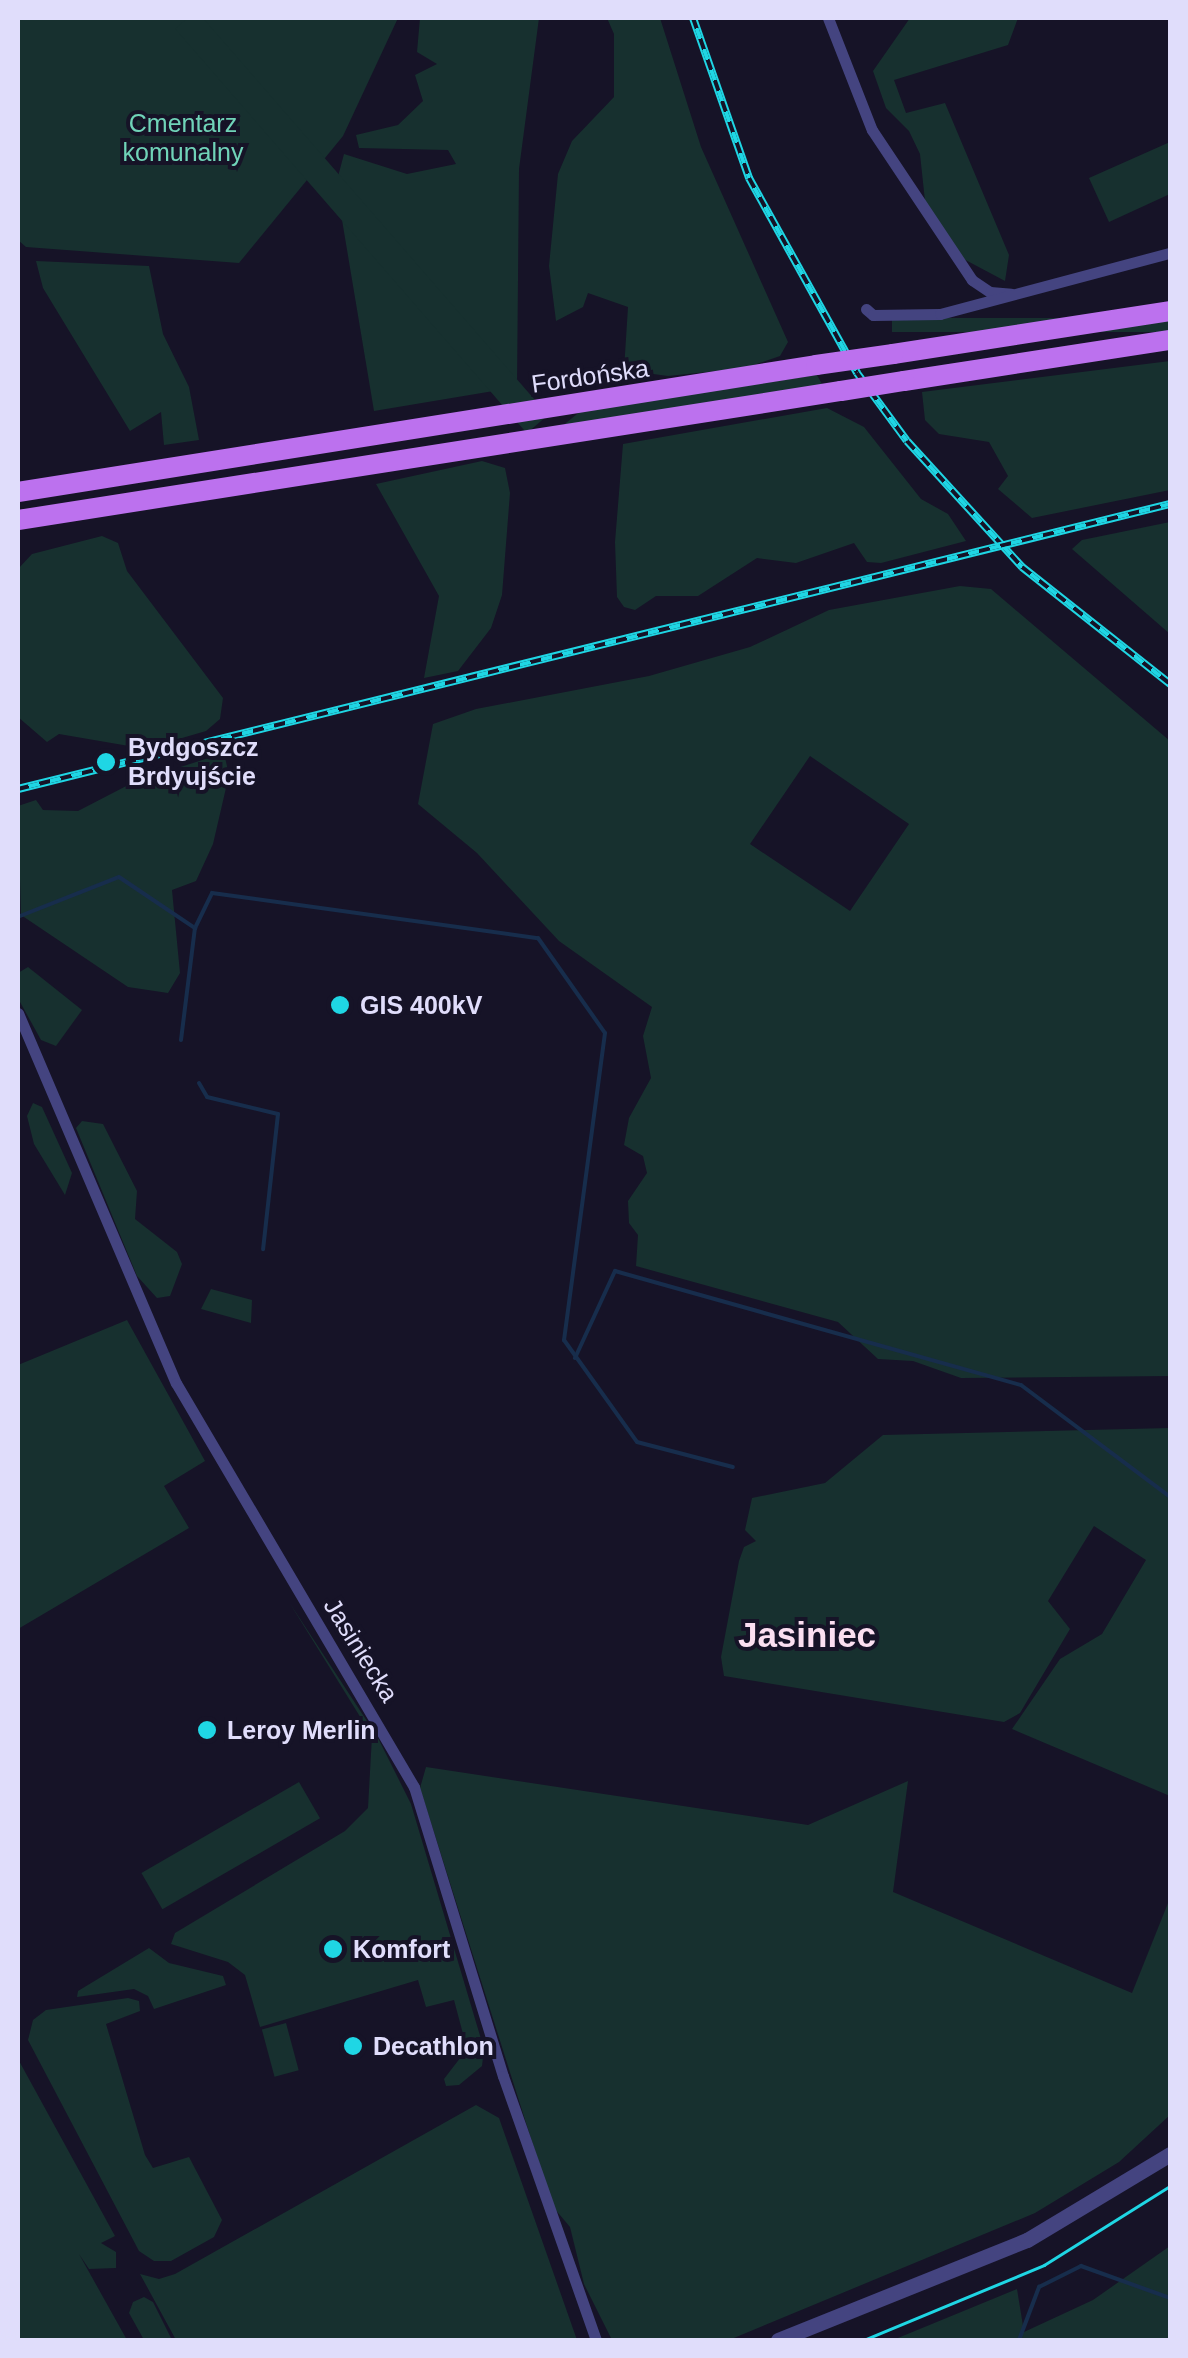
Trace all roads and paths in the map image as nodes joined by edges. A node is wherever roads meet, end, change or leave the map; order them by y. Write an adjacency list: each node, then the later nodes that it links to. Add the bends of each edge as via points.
1 (828, 18): 3 (street, via 872,130 972,280 990,292)
2 (1170, 254): 3 (street)
3 (1011, 294): 4 (street, via 940,314 874,315)
4 (866, 309)
5 (1170, 310): 7 (main road, Fordońska, bridge)
6 (1170, 340): 8 (main road, bridge)
7 (18, 492)
8 (18, 520)
9 (18, 1013): 12 (street, Jasiniecka, via 176,1383 414,1787 503,2076)
10 (1170, 2154): 11 (street, via 1054,2227)
11 (840, 2318): 13 (street); 14 (street)
12 (596, 2340)
13 (778, 2340)
14 (799, 2340)

